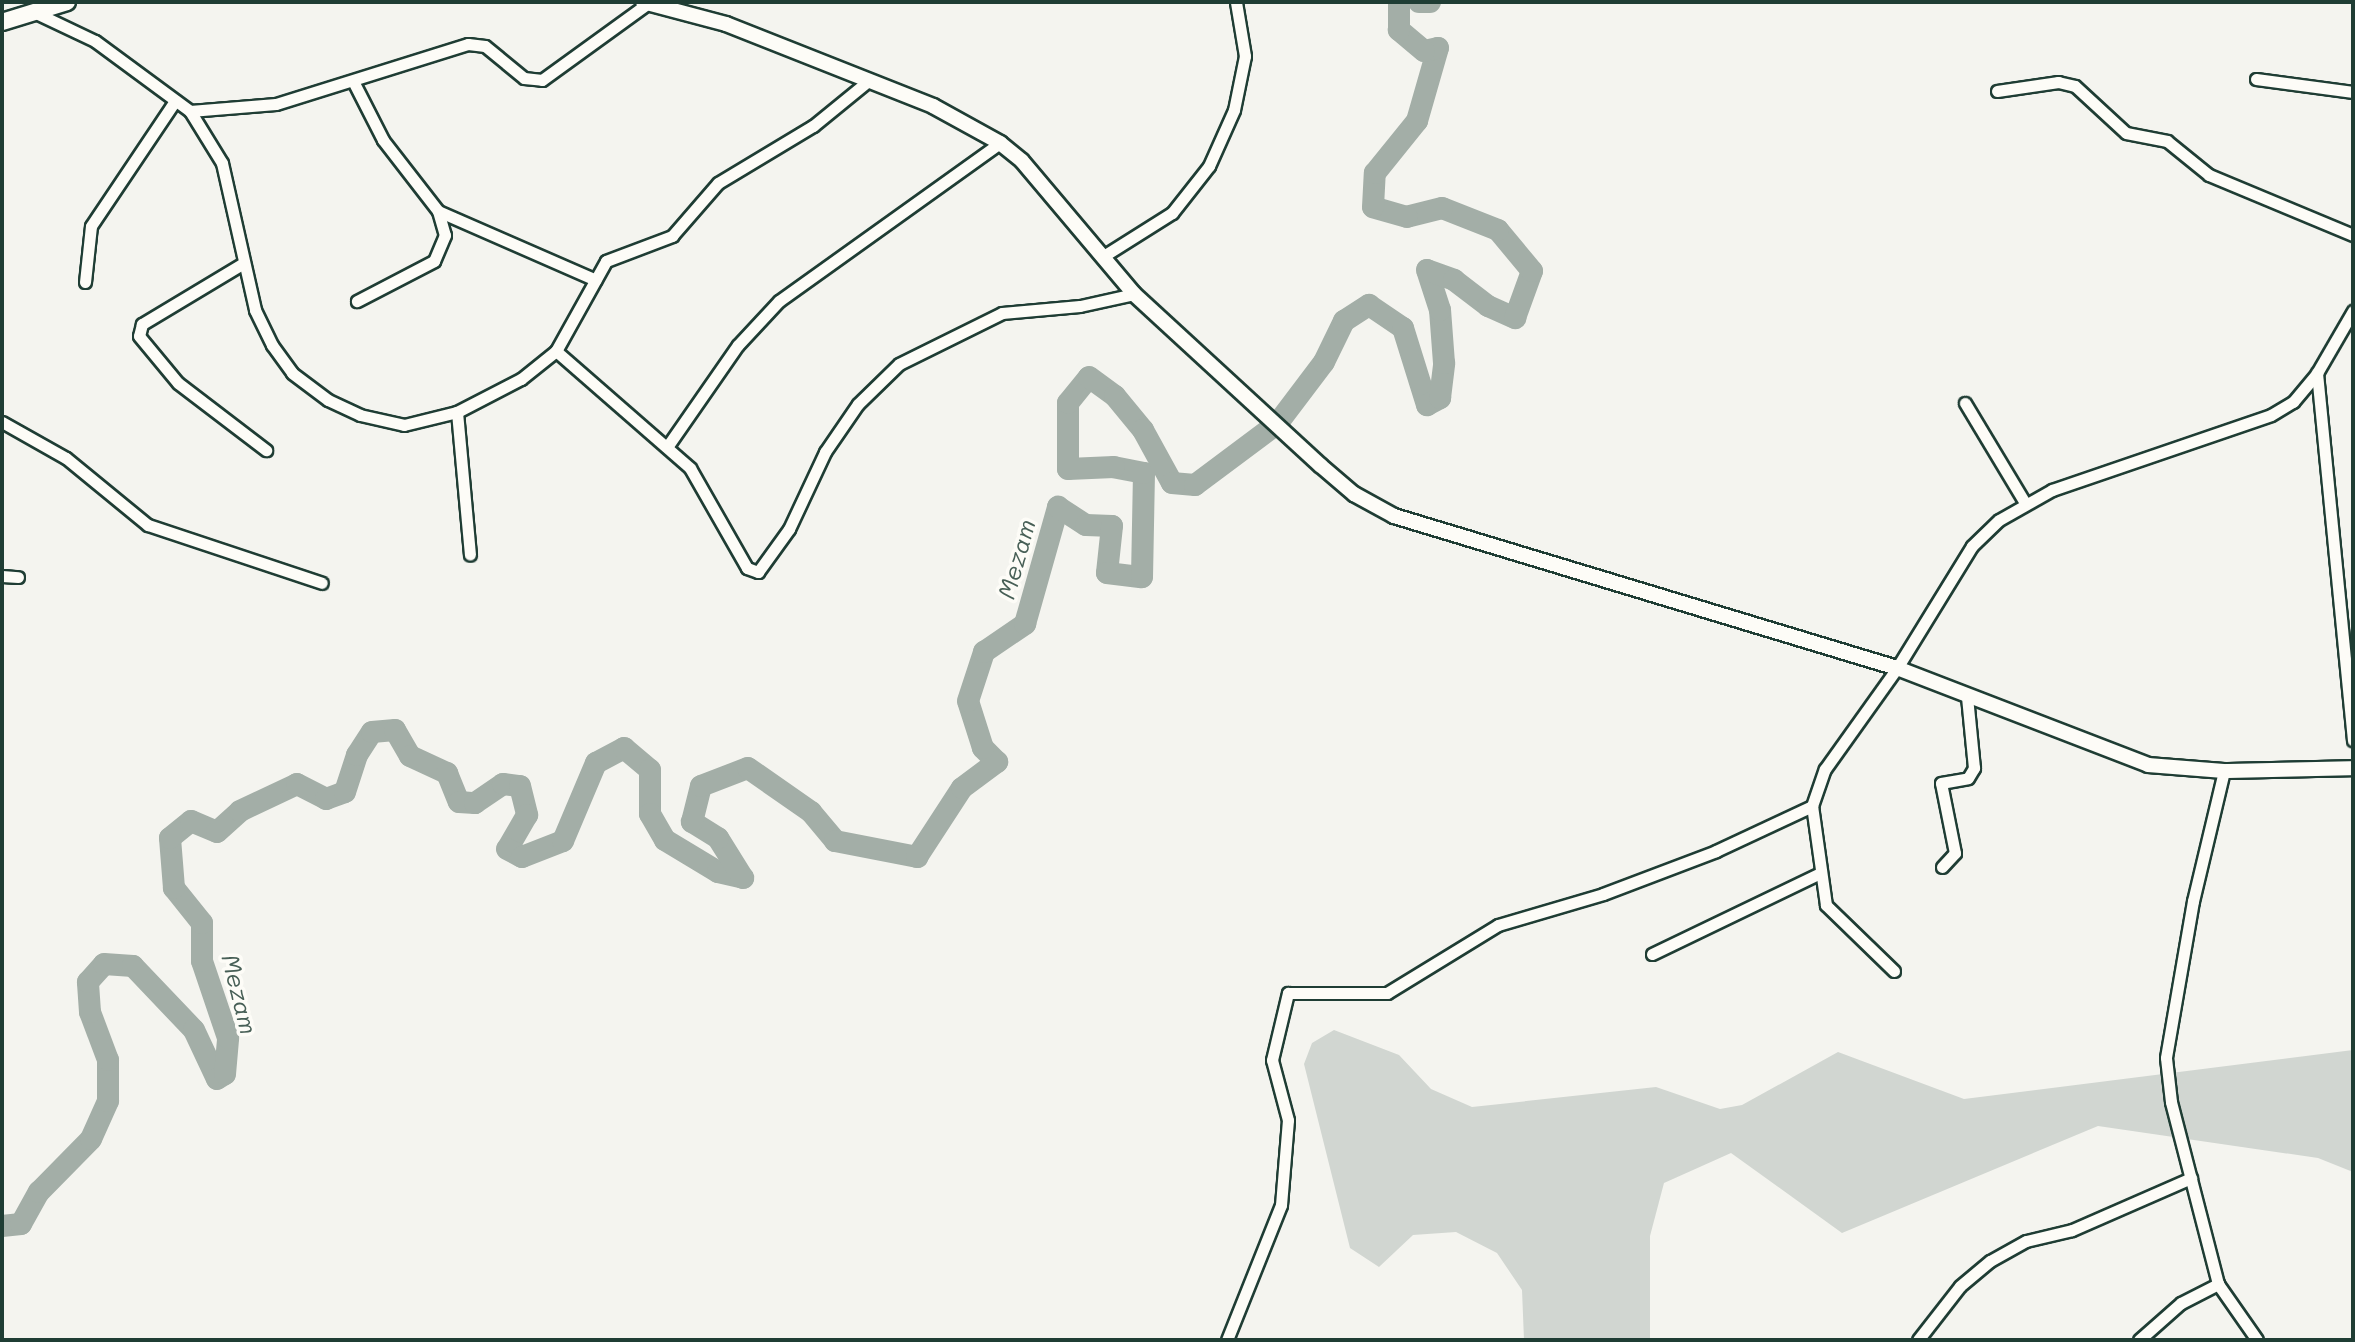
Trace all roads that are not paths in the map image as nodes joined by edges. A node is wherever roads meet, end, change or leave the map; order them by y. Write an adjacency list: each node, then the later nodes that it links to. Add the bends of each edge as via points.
1 (66, 2): 4 (main road); 6 (street)
2 (1236, 2): 17 (street, via 1245,56 1234,110 1209,166 1172,213)
3 (645, 3): 8 (street, via 542,80 524,78 485,46 468,44); 9 (street, via 726,24)
4 (36, 13): 5 (main road); 6 (street)
5 (2, 22)
6 (71, 29): 12 (street, via 135,68)
7 (2256, 79): 11 (street)
8 (353, 81): 13 (street, via 276,104); 15 (street, via 383,140)
9 (867, 82): 14 (street, via 933,106); 19 (street, via 813,126 718,183 672,236 647,249 612,256)
10 (1997, 91): 16 (street, via 2058,82 2075,86 2126,133 2167,141 2201,171)
11 (2353, 92)
12 (175, 101): 13 (street); 20 (street, via 91,226)
13 (190, 111): 18 (street, via 222,163)
14 (1000, 143): 17 (street, via 1022,161); 29 (street, via 779,301 738,345)
15 (438, 211): 19 (street); 22 (street, via 445,235 434,261)
16 (2353, 235)
17 (1102, 257): 21 (street)
18 (242, 264): 27 (street, via 272,345 292,373 328,400 360,415 404,425); 30 (street, via 142,324 139,336 178,383)
19 (596, 280): 24 (street)
20 (85, 282)
21 (1134, 294): 29 (street, via 1080,306 1002,313 899,364 858,404 825,452 789,529 758,572 747,568 703,486); 36 (street, via 1354,494 1394,516)
22 (357, 301)
23 (2353, 311): 25 (street)
24 (556, 351): 27 (street, via 488,399); 29 (street, via 605,399)
25 (2317, 373): 31 (street, via 2293,402 2271,415); 38 (street)
26 (1965, 403): 31 (street)
27 (457, 412): 32 (street)
28 (2, 422): 35 (street, via 66,458 148,525)
29 (667, 447)
30 (266, 450)
31 (2025, 503): 36 (street, via 1972,546)
32 (470, 554)
33 (2, 576): 34 (street)
34 (18, 577)
35 (322, 583)
36 (1897, 668): 37 (street); 41 (street, via 1825,769)
37 (1967, 697): 40 (street, via 2148,765); 42 (street, via 1974,768 1968,778 1941,783 1955,853)
38 (2353, 740)
39 (2353, 768): 40 (street)
40 (2224, 771): 46 (street, via 2168,1026 2171,1102)
41 (1812, 806): 43 (street); 48 (street, via 1716,851 1603,894 1498,925 1387,993 1288,993 1272,1060 1288,1120 1281,1205)
42 (1942, 867)
43 (1820, 873): 44 (street); 45 (street, via 1830,912)
44 (1652, 954)
45 (1894, 971)
46 (2191, 1178): 47 (street); 49 (street, via 2072,1230 2026,1241 1990,1261 1960,1286)
47 (2218, 1284): 50 (street, via 2181,1303); 51 (street)
48 (1227, 1340)
49 (1918, 1340)
50 (2139, 1340)
51 (2257, 1340)

